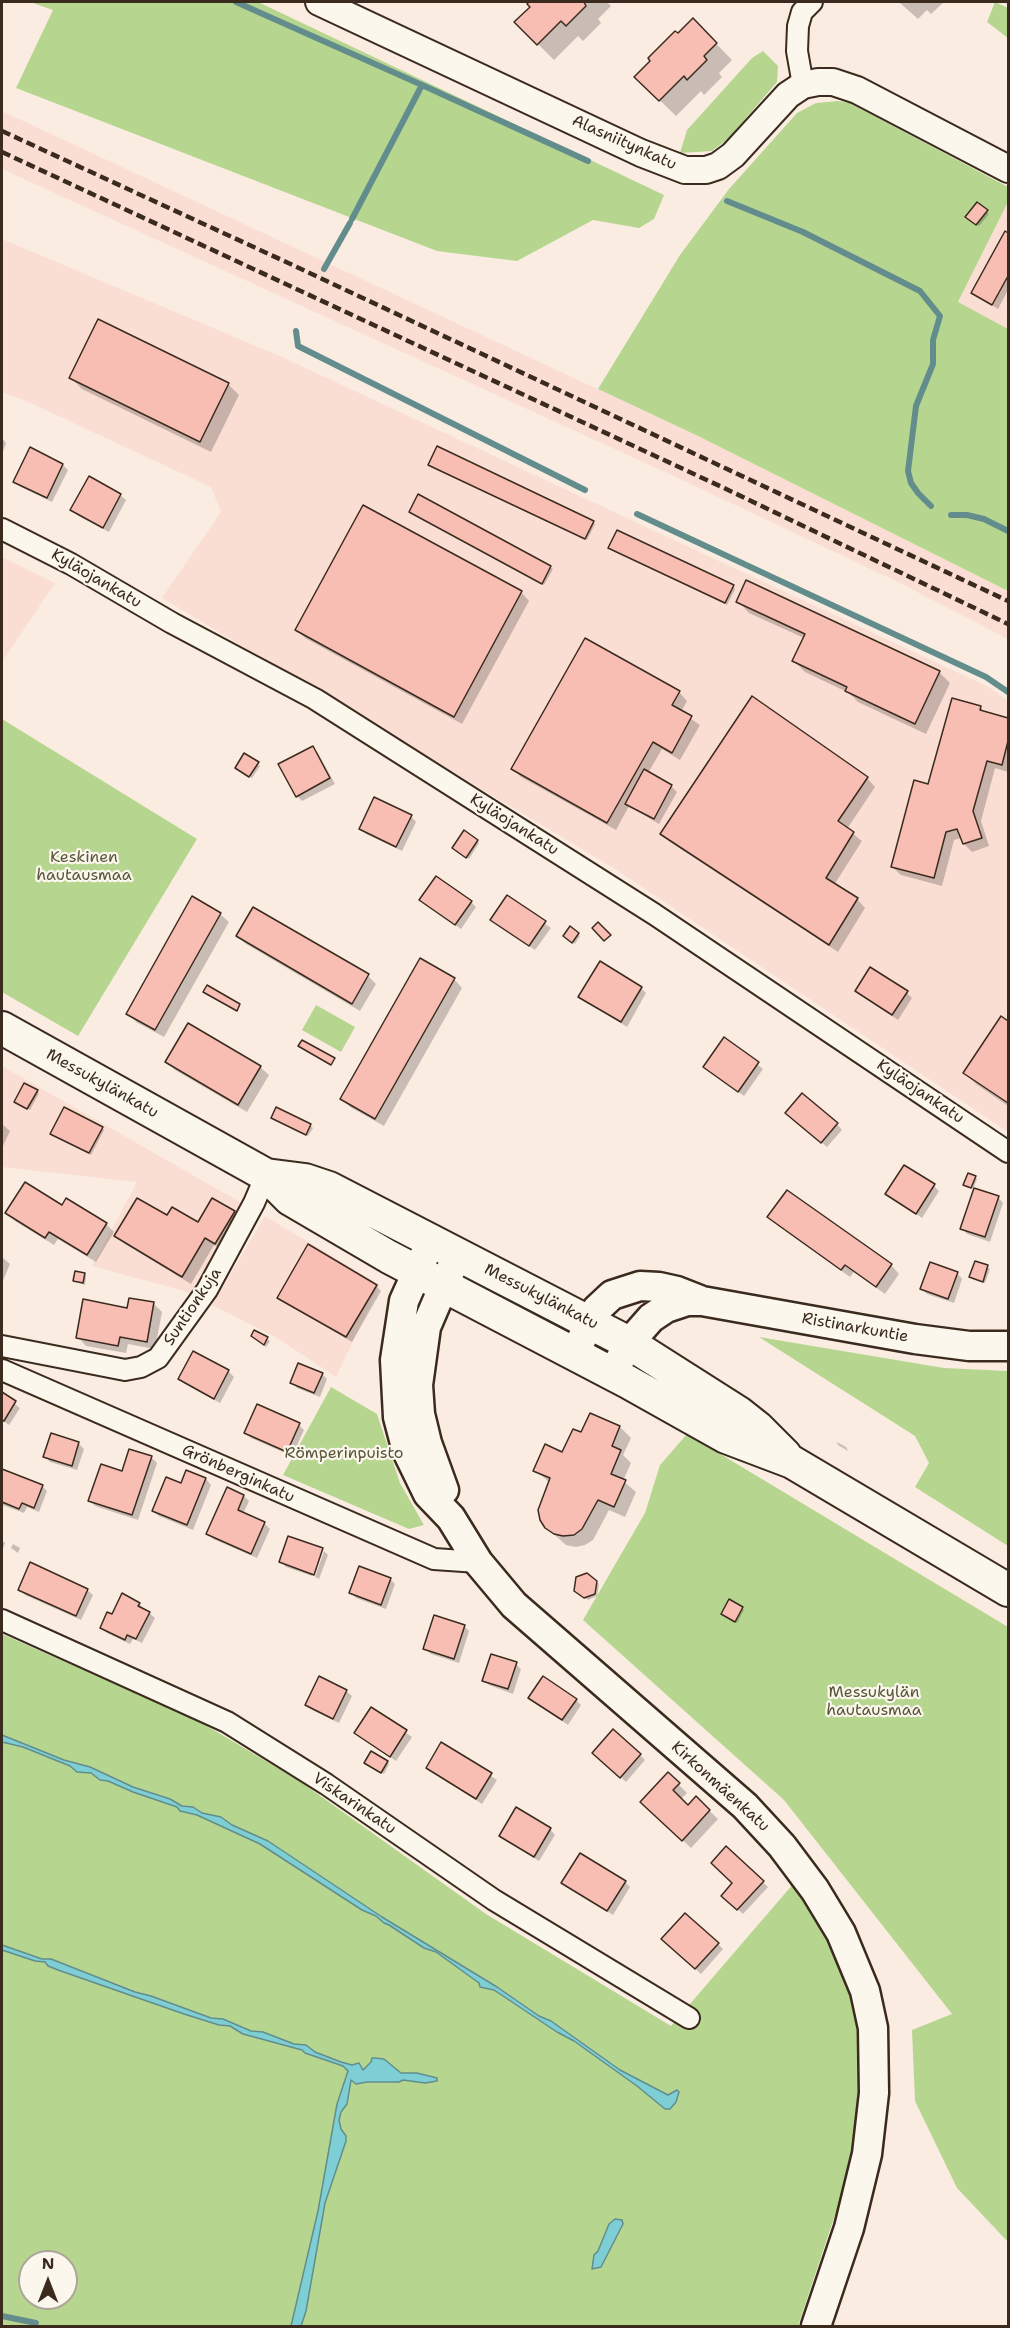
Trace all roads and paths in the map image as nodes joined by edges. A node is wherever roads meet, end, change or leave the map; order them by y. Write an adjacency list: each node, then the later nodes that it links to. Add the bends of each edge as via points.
1 (319, 2): 3 (street, Alasniitynkatu, via 685,170 718,166 788,95)
2 (812, 2): 3 (street, via 802,12 798,26 797,51)
3 (803, 85): 4 (street, via 846,85)
4 (1008, 169)
5 (2, 529): 7 (street, Kyläojankatu, via 315,699 654,914)
6 (2, 1028): 8 (main road, Messukylänkatu)
7 (1008, 1152)
8 (266, 1175): 9 (main road, Messukylänkatu, via 329,1188); 10 (main road, Messukylänkatu, via 290,1199); 14 (street, Suntionkuja, via 207,1290 158,1358 125,1370)
9 (444, 1248): 10 (main road, Kirkonmäenkatu); 12 (main road, Messukylänkatu)
10 (429, 1278): 16 (main road, Messukylänkatu); 20 (main road, Kirkonmäenkatu, via 404,1301 395,1360 398,1417 407,1451 428,1494 451,1518)
11 (702, 1301): 12 (main road, Ristinarkuntie, via 677,1291 639,1286 612,1295 597,1309); 13 (main road, Ristinarkuntie, via 677,1304 658,1312); 15 (main road, Ristinarkuntie, via 915,1339)
12 (590, 1323): 13 (main road, Messukylänkatu); 16 (main road, Ristinarkuntie)
13 (629, 1343): 18 (main road, Ristinarkuntie); 19 (main road, Messukylänkatu, via 739,1413)
14 (2, 1346)
15 (1008, 1346)
16 (574, 1354): 18 (main road, Messukylänkatu)
17 (2, 1371): 20 (street, Grönberginkatu, via 434,1559)
18 (612, 1374): 19 (main road, Messukylänkatu, via 726,1437)
19 (792, 1462): 21 (main road, Messukylänkatu)
20 (478, 1562): 24 (main road, Kirkonmäenkatu, via 522,1612 745,1806 782,1846 841,1933 865,1991 873,2028 874,2092 867,2154 852,2217)
21 (1008, 1590)
22 (2, 1620): 23 (street, Viskarinkatu, via 236,1727 494,1900)
23 (689, 2018)
24 (816, 2326)

